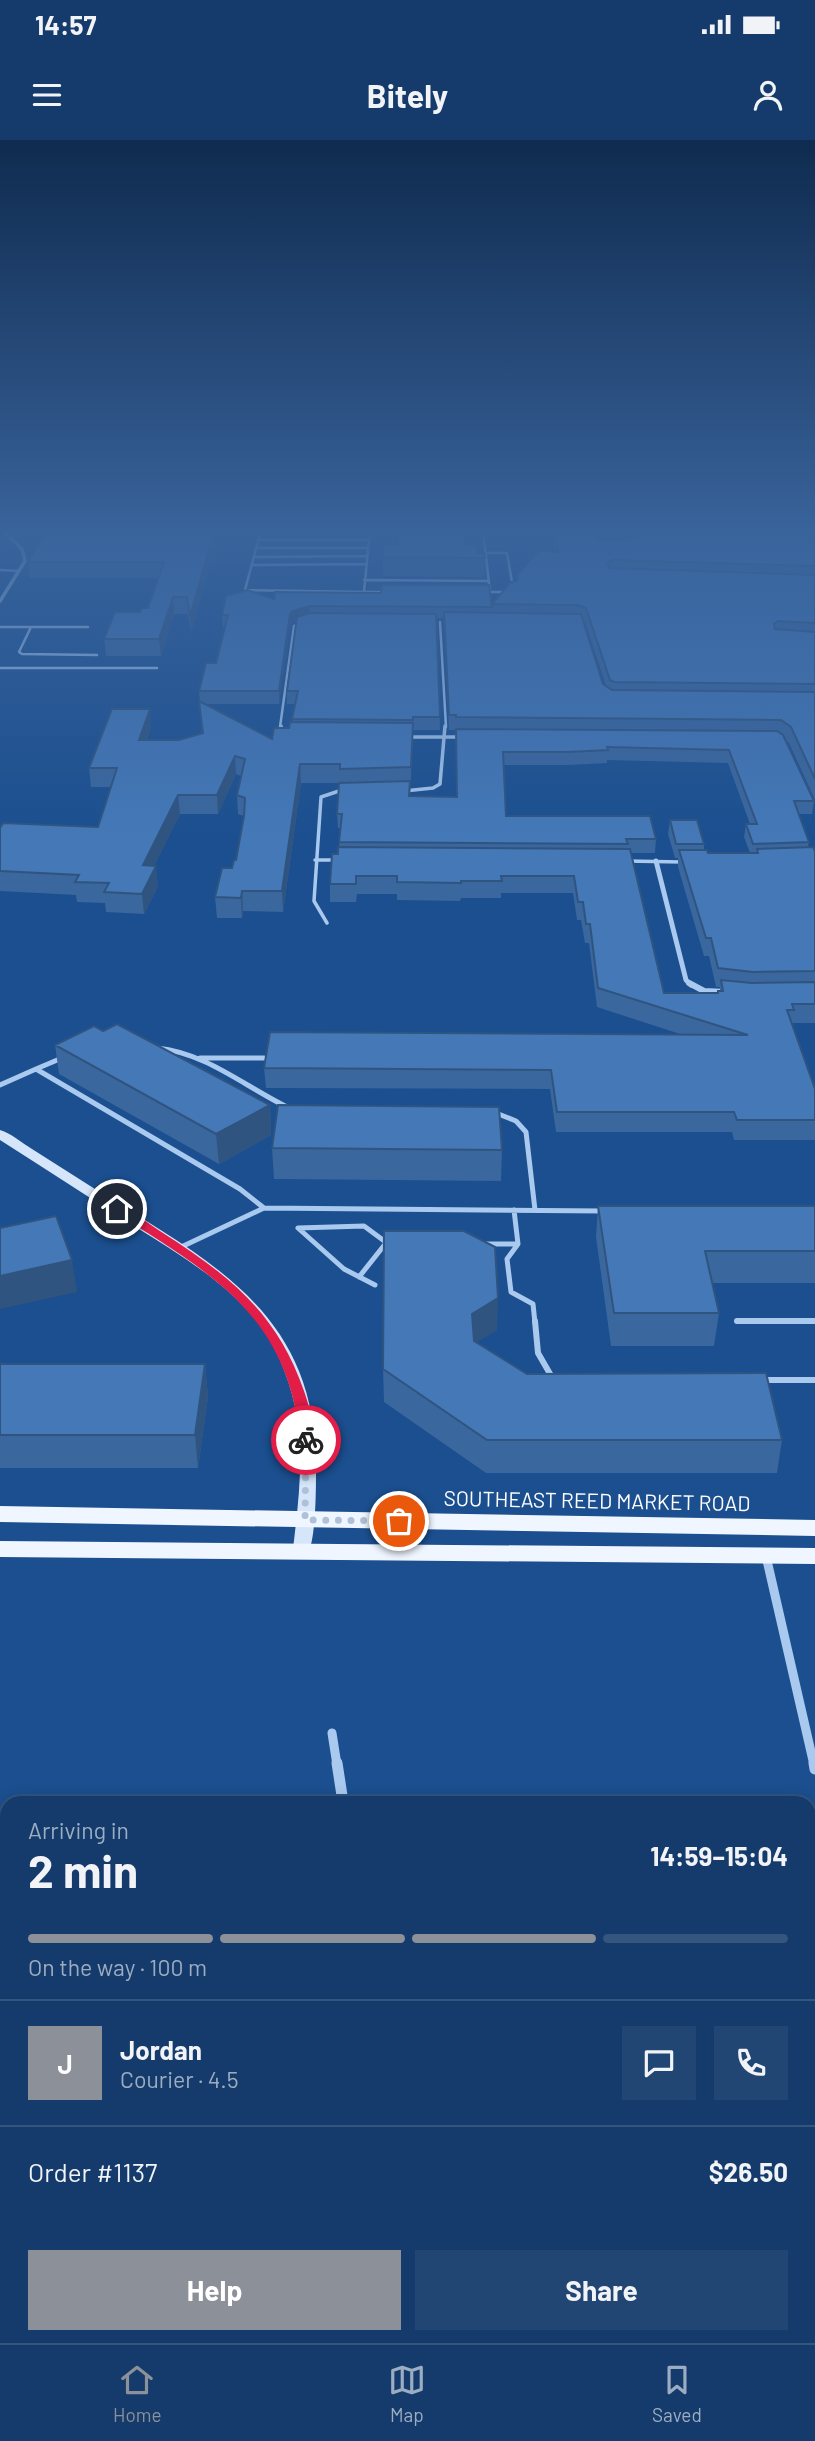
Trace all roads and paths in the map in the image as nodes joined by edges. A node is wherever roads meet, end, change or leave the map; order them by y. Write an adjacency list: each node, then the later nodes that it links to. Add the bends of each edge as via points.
1 (28, 633): 4 (lane, via 22,654)
2 (293, 633): 7 (lane, via 280,731)
3 (441, 633): 9 (lane)
4 (97, 655)
5 (0, 668): 6 (lane)
6 (157, 668)
7 (291, 736)
8 (407, 737): 9 (lane)
9 (446, 737): 10 (lane); 12 (lane, via 440,784 416,791)
10 (474, 737)
11 (357, 790): 13 (lane, via 321,797)
12 (393, 790)
13 (315, 860): 14 (lane); 18 (lane, via 314,901)
14 (343, 860)
15 (615, 861): 16 (lane)
16 (656, 861): 17 (lane); 19 (street, via 686,980 691,987 709,992)
17 (692, 862)
18 (327, 923)
19 (735, 993)
20 (148, 1048): 22 (lane, via 173,1048)
21 (75, 1053): 24 (lane)
22 (197, 1058): 23 (lane); 26 (lane, via 286,1107)
23 (264, 1058)
24 (36, 1069): 25 (lane); 29 (lane, via 240,1189)
25 (0, 1086)
26 (299, 1108)
27 (485, 1113): 31 (lane, via 516,1121 526,1132)
28 (0, 1134): 37 (street)
29 (264, 1208): 30 (lane); 37 (lane)
30 (514, 1210): 31 (lane); 36 (lane)
31 (534, 1210): 32 (lane)
32 (615, 1211)
33 (386, 1244): 34 (lane); 38 (lane); 38 (lane, via 365,1226 298,1228)
34 (399, 1244)
35 (478, 1244): 36 (lane)
36 (518, 1244): 42 (lane, via 507,1259 511,1292 533,1304 538,1353 552,1379)
37 (179, 1248): 46 (street, via 231,1287 262,1318 288,1362 303,1404)
38 (359, 1277): 39 (lane)
39 (375, 1285)
40 (737, 1321): 41 (lane)
41 (815, 1321)
42 (566, 1380)
43 (760, 1380): 44 (lane)
44 (815, 1380)
45 (0, 1514): 46 (main road, SOUTHEAST REED MARKET ROAD)
46 (305, 1520): 47 (main road, SOUTHEAST REED MARKET ROAD); 49 (street)
47 (815, 1528)
48 (0, 1549): 49 (main road)
49 (302, 1549): 50 (main road)
50 (766, 1555): 51 (main road); 53 (street)
51 (815, 1556)
52 (332, 1733): 54 (street)
53 (815, 1769)
54 (342, 1796)

